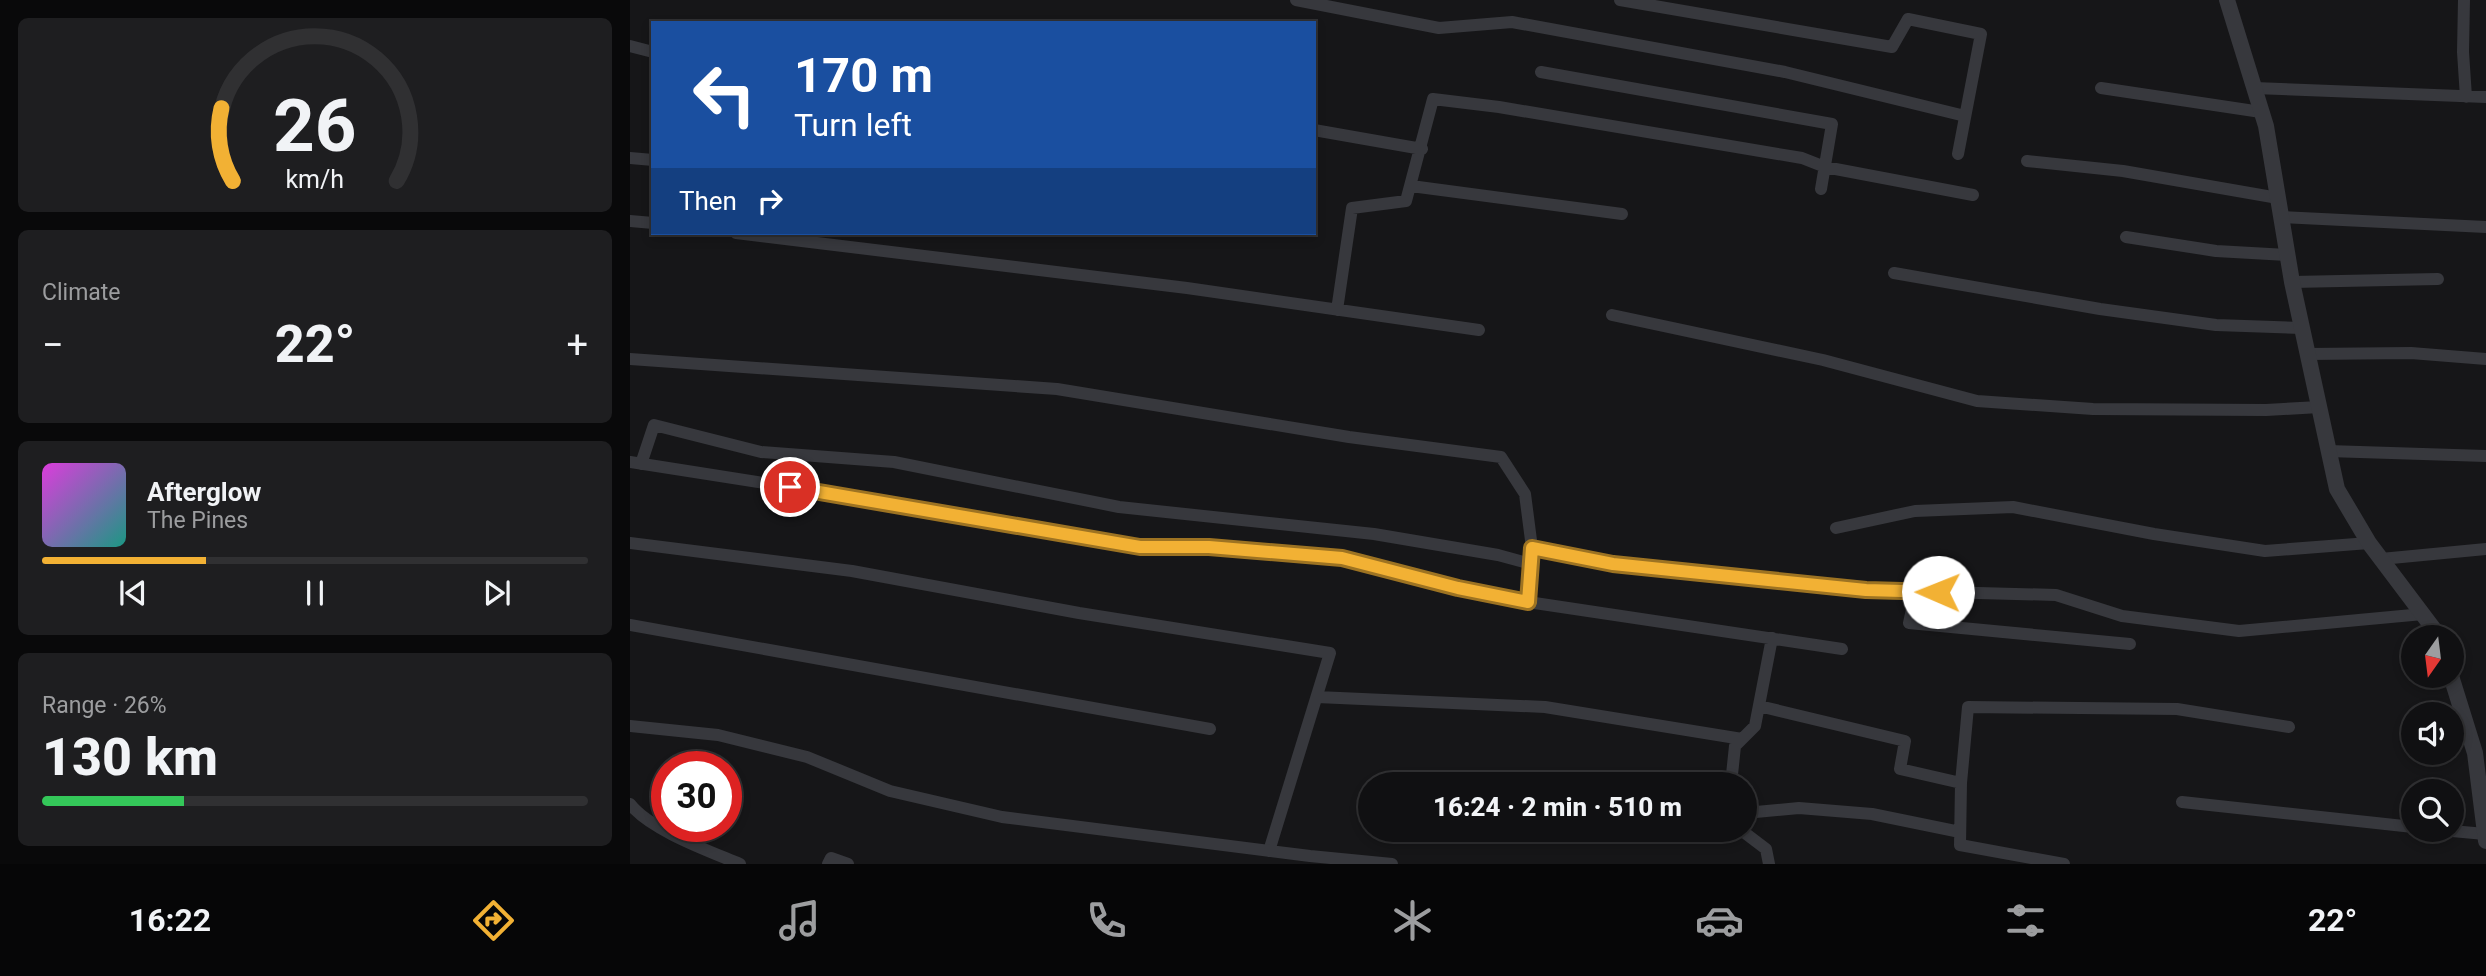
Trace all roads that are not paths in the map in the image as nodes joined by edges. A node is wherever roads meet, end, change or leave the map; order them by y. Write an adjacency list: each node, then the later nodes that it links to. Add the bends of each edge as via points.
1 (1296, 0): 13 (street, via 1440,28 1512,22 1784,72)
2 (1620, 0): 13 (street, via 1892,47 1908,19 1981,34)
3 (2227, 0): 9 (street)
4 (2464, 0): 10 (street)
5 (630, 46): 6 (street)
6 (651, 51)
7 (1541, 72): 20 (street, via 1832,124)
8 (2101, 88): 12 (street)
9 (2254, 88): 10 (street); 12 (street)
10 (2466, 97): 11 (street)
11 (2486, 97)
12 (2261, 112): 24 (street)
13 (1965, 116): 16 (street)
14 (1316, 130): 15 (street)
15 (1422, 149): 20 (street, via 1433,99 1802,158); 21 (street)
16 (1958, 154)
17 (630, 158): 18 (street)
18 (651, 160)
19 (2027, 161): 24 (street, via 2123,171)
20 (1825, 167): 22 (street); 23 (street)
21 (1411, 186): 25 (street); 36 (street, via 1406,201 1352,208)
22 (1821, 189)
23 (1973, 195)
24 (2278, 198): 26 (street)
25 (1622, 214)
26 (2281, 217): 29 (street); 32 (street)
27 (630, 221): 28 (street)
28 (651, 223)
29 (2486, 227)
30 (752, 235): 36 (street)
31 (2126, 237): 32 (street)
32 (2287, 256): 35 (street)
33 (1894, 273): 38 (street, via 2216,326)
34 (2438, 279): 35 (street)
35 (2292, 282): 38 (street)
36 (1337, 310): 39 (street)
37 (1612, 315): 43 (street, via 1823,360 1978,401 2094,409)
38 (2302, 328): 40 (street)
39 (1479, 330)
40 (2307, 354): 42 (street, via 2411,353); 43 (street)
41 (630, 359): 50 (street, via 1057,389 1501,457 1525,494)
42 (2486, 359)
43 (2319, 407): 44 (street)
44 (2328, 451): 45 (street); 49 (street, via 2337,489)
45 (2486, 456)
46 (636, 463): 53 (street, via 654,425 761,452 894,462 1119,507 1374,534); 55 (street, via 1140,547 1209,547 1342,558)
47 (1836, 528): 49 (street, via 1915,511 2013,507 2265,551)
48 (630, 543): 63 (street, via 852,571 1330,653)
49 (2369, 543): 52 (street)
50 (1532, 548): 53 (street); 54 (street, via 1613,564)
51 (2486, 549): 52 (street)
52 (2381, 559): 56 (street)
53 (1531, 564): 55 (street)
54 (1916, 591): 56 (street, via 2056,595 2122,616 2239,631); 60 (street, via 1909,623)
55 (1528, 602): 59 (street)
56 (2423, 614): 58 (street)
57 (630, 625): 67 (street)
58 (2430, 625)
59 (1772, 638): 61 (street); 64 (street)
60 (2130, 644)
61 (1842, 649)
62 (2456, 688): 69 (street)
63 (1317, 697): 68 (street, via 1545,707); 80 (street)
64 (1759, 706): 68 (street, via 1755,726); 71 (street, via 1905,741 1900,769)
65 (630, 726): 80 (street, via 718,735 807,757 890,791 1002,817)
66 (2289, 727): 71 (street, via 2177,709 1968,707)
67 (1210, 729)
68 (1742, 739): 70 (street, via 1735,746)
69 (2481, 752): 78 (street)
70 (1732, 772)
71 (1961, 783): 76 (street)
72 (2182, 802): 75 (street)
73 (630, 804): 81 (street, via 636,813 674,835)
74 (1757, 812): 76 (street, via 1799,808 1872,814)
75 (2401, 826)
76 (1960, 832): 86 (street, via 1960,845)
77 (2464, 834): 78 (street)
78 (2486, 837)
79 (1757, 842): 85 (street, via 1766,849)
80 (1269, 851): 84 (street)
81 (740, 864)
82 (828, 864): 83 (street, via 831,858)
83 (848, 864)
84 (1392, 864)
85 (1769, 864)
86 (2064, 864)

